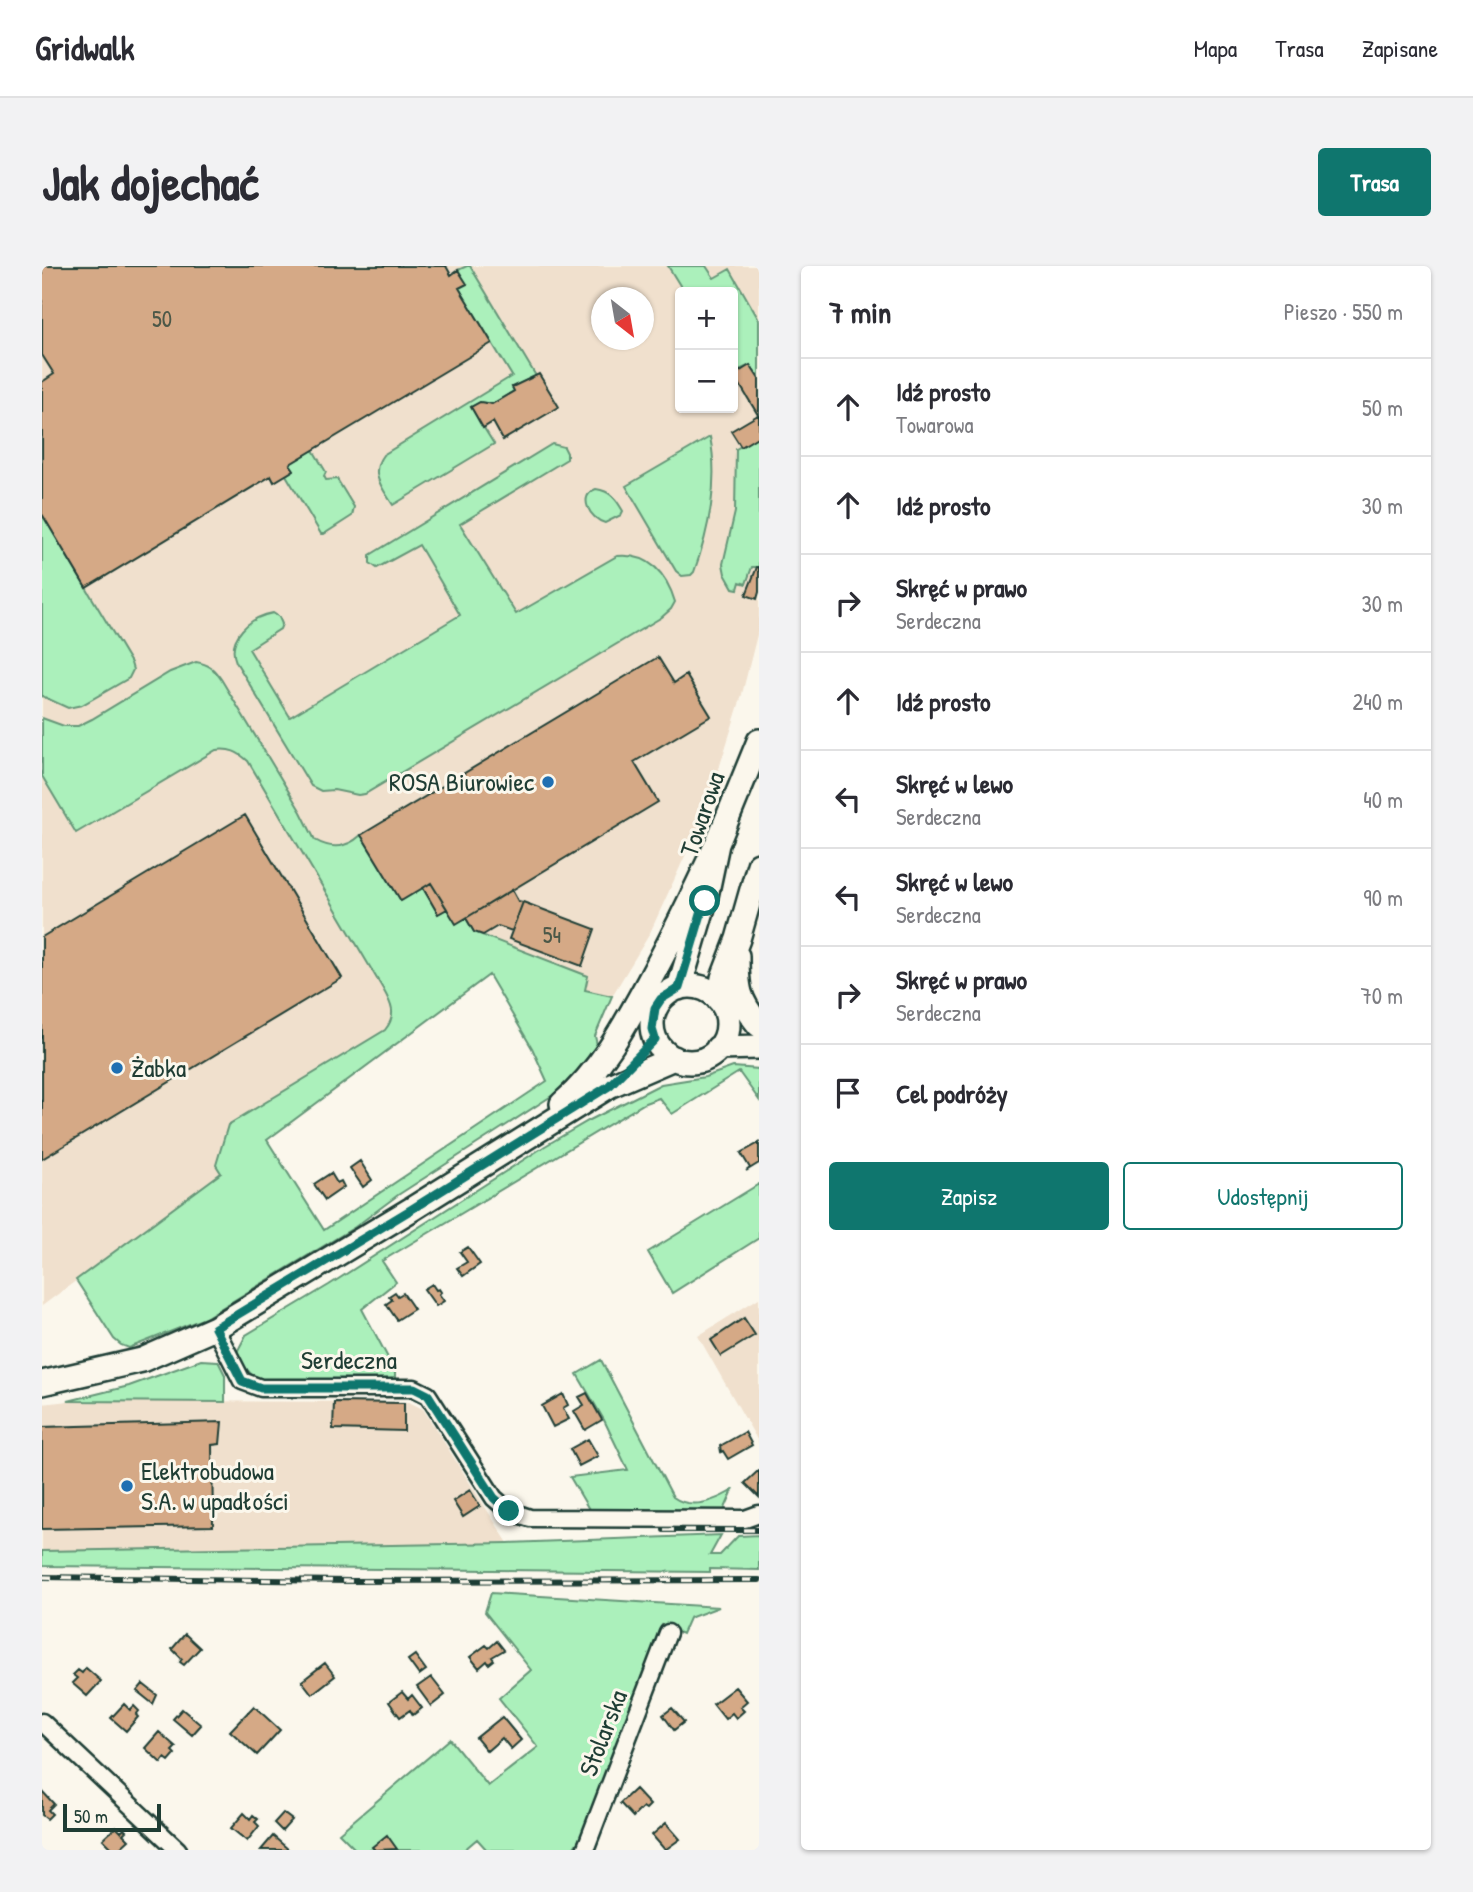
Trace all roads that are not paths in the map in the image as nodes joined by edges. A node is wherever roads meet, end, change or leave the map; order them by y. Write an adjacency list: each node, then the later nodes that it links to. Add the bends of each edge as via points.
1 (759, 741): 2 (street, Towarowa)
2 (717, 844): 5 (street, Towarowa); 14 (street, via 615,1044 573,1094)
3 (759, 865): 4 (street)
4 (737, 939): 6 (street); 8 (street, via 738,992)
5 (679, 988): 6 (street, via 696,986); 9 (street, via 655,1008)
6 (719, 1000): 7 (street)
7 (727, 1024): 10 (street); 11 (street)
8 (759, 1025)
9 (655, 1039): 12 (street); 13 (street)
10 (759, 1044): 11 (street)
11 (718, 1048): 12 (street, via 703,1059)
12 (674, 1058): 13 (street)
13 (609, 1086): 14 (street)
14 (519, 1142): 15 (street)
15 (215, 1328): 16 (street, via 142,1360); 17 (street, Serdeczna, via 242,1381 261,1388 414,1388 428,1395 494,1498 509,1511 530,1518 746,1519)
16 (42, 1383)
17 (759, 1514)
18 (668, 1633): 21 (street, Stolarska)
19 (42, 1722): 20 (street)
20 (178, 1850)
21 (584, 1850)

